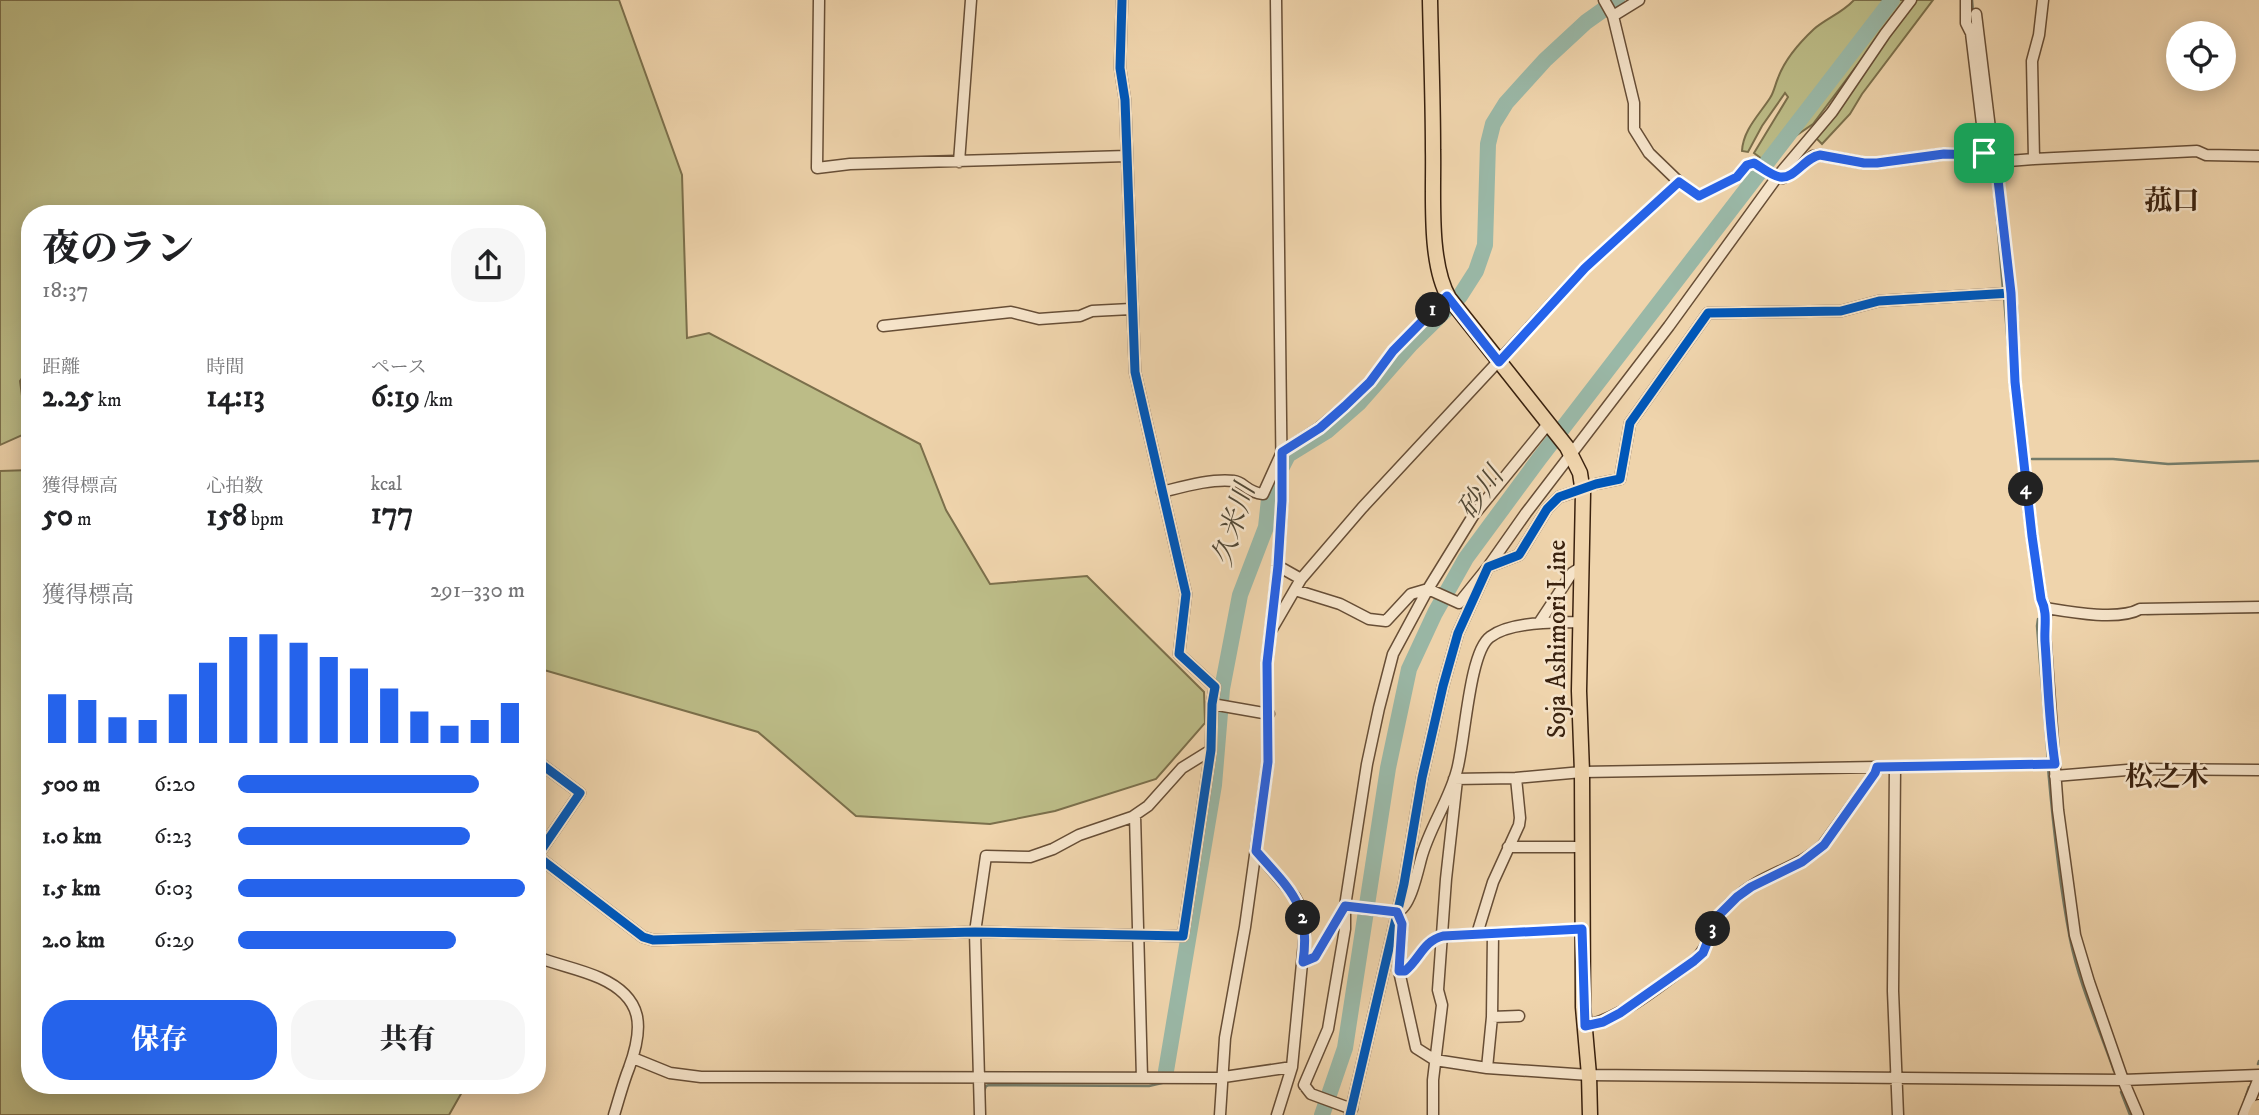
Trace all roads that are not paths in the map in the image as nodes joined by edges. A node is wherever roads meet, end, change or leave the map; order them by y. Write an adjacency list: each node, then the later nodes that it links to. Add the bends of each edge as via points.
1 (819, 0): 17 (street, via 817,168)
2 (971, 0): 17 (street)
3 (1122, 0): 14 (street, via 1120,68)
4 (1276, 0): 27 (street)
5 (1430, 0): 21 (main road, Soja Ashimori Line, via 1437,265)
6 (1604, 0): 11 (street)
7 (1639, 0): 11 (street)
8 (1911, 0): 18 (street, via 1832,112)
9 (1966, 0): 13 (street, via 1966,23)
10 (2043, 0): 16 (street, via 2032,61)
11 (1613, 14): 19 (street, via 1634,103 1634,129)
12 (1976, 14): 13 (street)
13 (1991, 155): 16 (street); 18 (street, via 1944,154 1864,163 1820,155 1783,178); 20 (street)
14 (1126, 156): 17 (street); 22 (street)
15 (2259, 156): 16 (street, via 2197,151)
16 (2035, 159)
17 (959, 162)
18 (1774, 175): 19 (street, via 1754,163 1699,196); 26 (street, via 1669,326)
19 (1679, 182): 24 (street, via 1585,268)
20 (2006, 293): 28 (street, via 1879,301 1841,311 1708,313 1630,423 1620,479); 39 (street, via 2027,499)
21 (1451, 301): 24 (main road, Soja Ashimori Line); 27 (street, via 1393,351 1345,406)
22 (1131, 309): 23 (street, via 1039,318 1011,313); 29 (street, via 1135,372)
23 (883, 326)
24 (1499, 362): 25 (main road, Soja Ashimori Line); 34 (street)
25 (1550, 426): 26 (main road, Soja Ashimori Line); 35 (street, via 1473,516)
26 (1569, 451): 32 (street); 33 (main road, Soja Ashimori Line, via 1583,493)
27 (1282, 457): 29 (street, via 1263,494 1232,480); 31 (street)
28 (1596, 484)
29 (1162, 492): 44 (street, via 1186,594 1179,654 1215,687)
30 (1574, 492): 32 (street, via 1559,497 1547,509 1519,555)
31 (1278, 566): 34 (street); 43 (street)
32 (1488, 567): 37 (street); 42 (street)
33 (1580, 568): 40 (main road, Soja Ashimori Line); 41 (street)
34 (1301, 579): 36 (street)
35 (1428, 589): 36 (street, via 1411,594 1386,621 1369,620 1340,604); 37 (street); 61 (street, via 1393,654 1378,708)
36 (1295, 590): 43 (street)
37 (1458, 603): 42 (street)
38 (2259, 607): 39 (street, via 2098,614)
39 (2046, 608): 50 (street)
40 (1579, 622): 41 (street); 52 (main road, Soja Ashimori Line)
41 (1539, 623): 54 (street, via 1498,632 1480,650)
42 (1462, 624): 62 (street, via 1422,778)
43 (1270, 632): 45 (street)
44 (1217, 705): 45 (street); 46 (street)
45 (1269, 713): 59 (street, via 1268,762)
46 (1211, 750): 55 (street, via 1182,768); 67 (street, via 1184,936)
47 (1877, 767): 48 (street); 52 (street); 74 (street, via 1824,845 1737,897 1718,916 1703,953 1620,1013)
48 (1895, 767): 50 (street); 84 (street, via 1893,991)
49 (546, 768): 56 (street, via 580,793)
50 (2055, 770): 51 (street); 86 (street, via 2075,935)
51 (2259, 770)
52 (1581, 772): 53 (street); 58 (main road, Soja Ashimori Line)
53 (1516, 778): 54 (street); 57 (street, via 1520,818)
54 (1456, 779): 62 (street, via 1425,845 1405,906); 68 (street)
55 (1135, 815): 64 (street, via 1030,857 986,856); 67 (street)
56 (546, 843)
57 (1508, 847): 58 (street); 65 (street)
58 (1581, 847): 63 (main road, Soja Ashimori Line)
59 (1256, 851): 70 (street, via 1302,911); 81 (street)
60 (546, 863): 64 (street, via 653,940)
61 (1345, 906): 62 (street); 70 (street, via 1315,957); 87 (street, via 1328,1029)
62 (1397, 912): 71 (street, via 1402,924); 89 (street)
63 (1582, 929): 66 (street); 74 (main road, Soja Ashimori Line)
64 (975, 932): 67 (street); 85 (street)
65 (1477, 934): 66 (street); 68 (street)
66 (1493, 934): 73 (street)
67 (1138, 935): 83 (street)
68 (1443, 936): 71 (street, via 1424,947 1405,971); 77 (street)
69 (546, 960): 76 (street, via 596,976 626,993 638,1017)
70 (1303, 962): 75 (street)
71 (1399, 971): 77 (street, via 1416,1048)
72 (1519, 1016): 73 (street)
73 (1492, 1017): 79 (street)
74 (1585, 1026): 80 (main road, Soja Ashimori Line)
75 (1294, 1052): 78 (street); 87 (street, via 1311,1061)
76 (634, 1058): 85 (street, via 670,1073 701,1077); 90 (street)
77 (1435, 1060): 79 (street); 94 (street)
78 (1292, 1067): 81 (street); 93 (street)
79 (1487, 1068): 80 (street)
80 (1589, 1075): 84 (street); 95 (main road, Soja Ashimori Line)
81 (1222, 1077): 83 (street); 92 (street)
82 (2259, 1077): 86 (street); 98 (street)
83 (1142, 1078): 85 (street)
84 (1898, 1078): 86 (street); 96 (street)
85 (979, 1079): 91 (street)
86 (2123, 1080): 97 (street)
87 (1304, 1085): 89 (street, via 1311,1094)
88 (2259, 1108): 99 (highway)
89 (1351, 1112)
90 (614, 1115)
91 (980, 1115)
92 (1220, 1115)
93 (1277, 1115)
94 (1433, 1115)
95 (1590, 1115)
96 (1898, 1115)
97 (2138, 1115)
98 (2244, 1115)
99 (2256, 1115)

